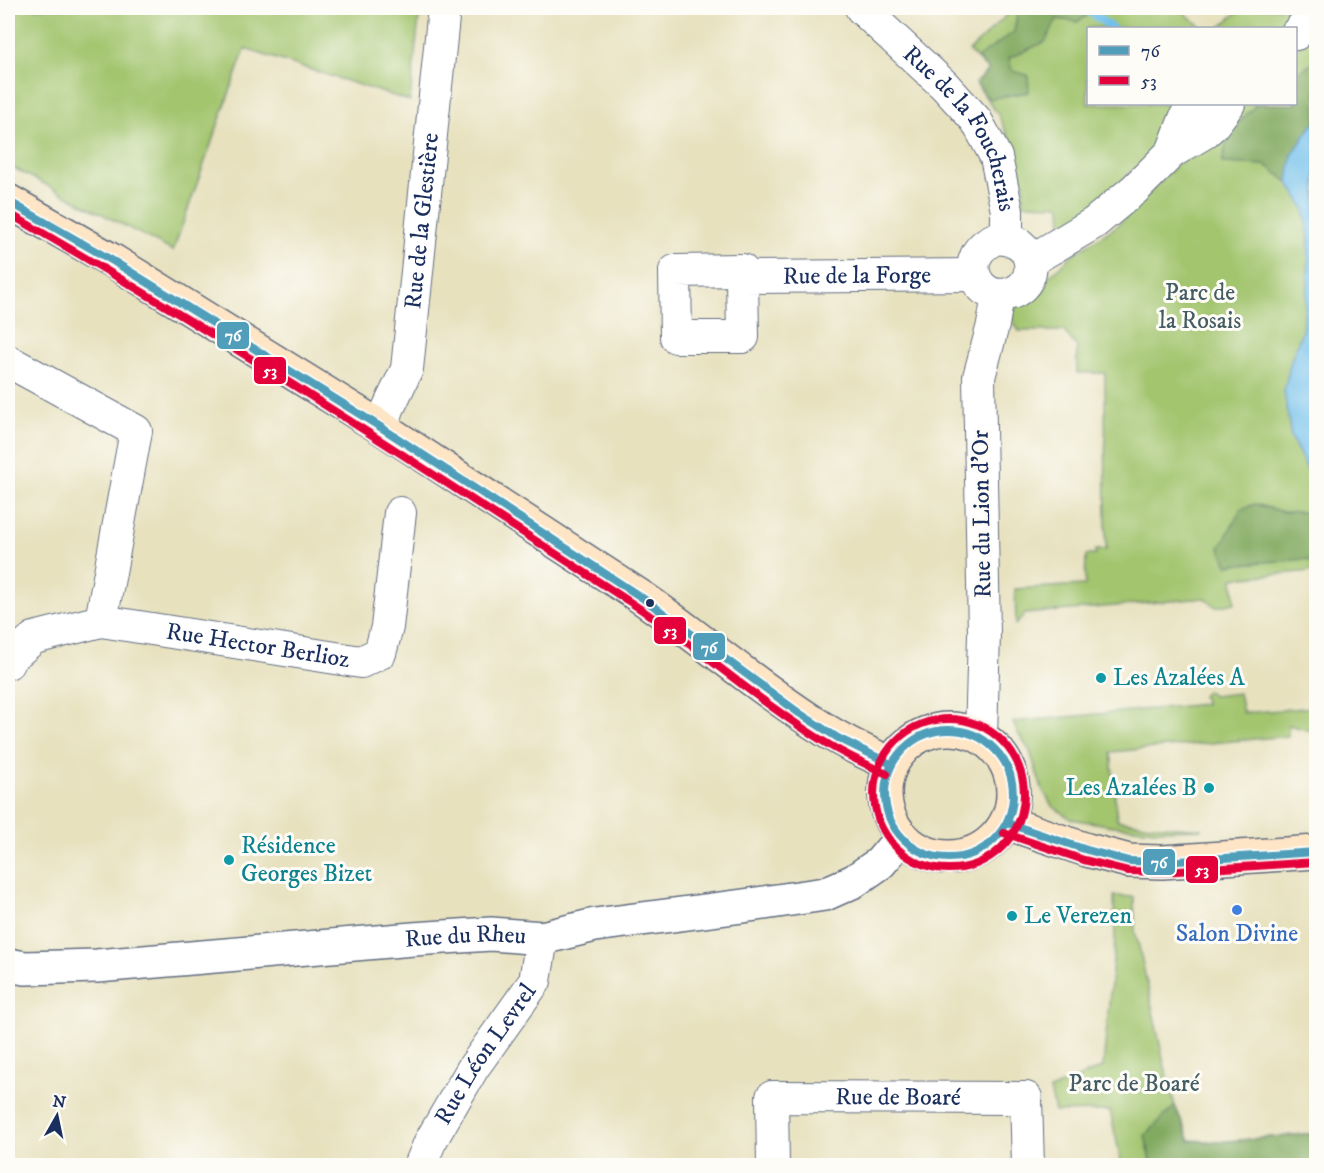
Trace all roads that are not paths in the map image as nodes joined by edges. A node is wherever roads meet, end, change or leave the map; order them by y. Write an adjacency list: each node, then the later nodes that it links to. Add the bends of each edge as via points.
1 (444, 8): 15 (street, Rue de la Glestière, via 407,369)
2 (861, 8): 9 (street, Rue de la Foucherais, via 976,120 996,157 1007,211)
3 (1317, 12): 4 (street)
4 (1297, 33)
5 (1195, 105): 7 (street, via 1186,116)
6 (1227, 105): 7 (street, via 1204,133)
7 (1172, 152): 10 (street, via 1094,222)
8 (8, 201): 15 (main road, via 113,261)
9 (1007, 239): 10 (street, via 1022,246); 11 (street, via 997,238 980,248)
10 (1030, 261): 13 (street, via 1031,270 1023,286 1007,295)
11 (974, 275): 12 (street, Rue de la Forge); 13 (street, via 980,285)
12 (742, 277)
13 (998, 295): 19 (street, Rue du Lion d'Or, via 979,377 984,634)
14 (8, 361): 17 (street, via 136,431)
15 (382, 428): 20 (main road, via 644,599 823,729)
16 (400, 513): 17 (street, Rue Hector Berlioz, via 387,627 380,653 361,662)
17 (101, 621): 18 (street, via 34,638)
18 (8, 663)
19 (981, 735): 20 (main road, via 952,729 927,732 906,745); 21 (main road, via 996,748 1010,771 1014,796)
20 (891, 764): 22 (main road, via 884,790 887,815)
21 (1007, 822): 22 (main road, via 992,842 971,855 946,859 921,853); 23 (main road, via 1129,861)
22 (901, 838): 24 (street, Rue du Rheu, via 880,863 825,894 595,925)
23 (1317, 852)
24 (542, 938): 25 (street, Rue du Rheu, via 491,934 97,966); 26 (street, Rue Léon Levrel, via 535,981 473,1068)
25 (8, 965)
26 (420, 1166)
27 (773, 1166): 28 (street, Rue de Boaré, via 772,1097 1026,1098)
28 (1028, 1166)

